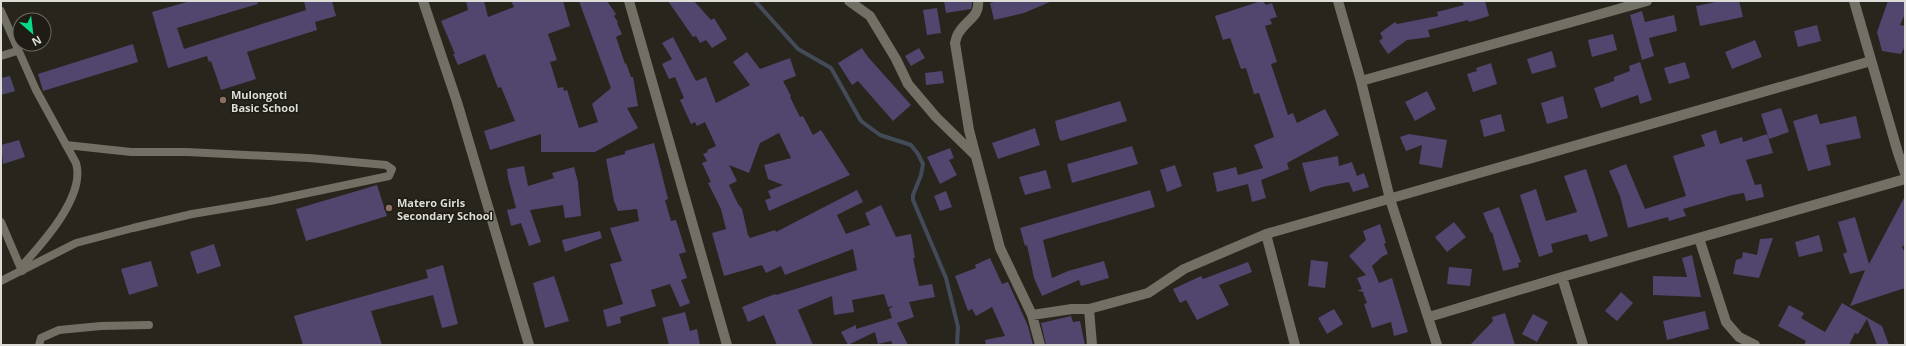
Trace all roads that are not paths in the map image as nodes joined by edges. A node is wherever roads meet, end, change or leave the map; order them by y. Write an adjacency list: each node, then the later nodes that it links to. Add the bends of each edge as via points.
1 (423, 1): 31 (street, via 457,102)
2 (629, 1): 32 (street)
3 (849, 1): 16 (street, via 870,16 908,84 936,117)
4 (978, 1): 16 (street, via 979,8 959,32 955,43)
5 (1338, 1): 14 (street)
6 (1648, 1): 14 (street)
7 (1854, 1): 13 (street)
8 (1, 11): 9 (lane)
9 (12, 37)
10 (15, 52): 12 (lane)
11 (18, 52): 15 (lane)
12 (1, 56)
13 (1871, 61): 17 (street); 19 (street)
14 (1361, 82): 19 (street)
15 (66, 145): 23 (lane, via 79,171 76,184 64,212); 23 (lane, via 131,152 309,158 386,164 392,169 389,176 270,201 192,214 76,244)
16 (976, 156): 27 (street, via 1000,248)
17 (1905, 173)
18 (1905, 179): 22 (street)
19 (1390, 199): 21 (street); 28 (street)
20 (1, 222): 23 (lane)
21 (1266, 234): 26 (street, via 1184,269 1148,292); 35 (street)
22 (1699, 238): 24 (street); 38 (street, via 1726,322 1739,337)
23 (22, 269): 25 (lane)
24 (1562, 276): 28 (street); 37 (street)
25 (1, 281)
26 (1089, 309): 27 (street); 34 (street)
27 (1032, 315): 33 (street)
28 (1429, 317): 36 (street)
29 (149, 326): 30 (lane, via 101,326 59,330 41,338)
30 (39, 345)
31 (529, 345)
32 (727, 345)
33 (1040, 345)
34 (1092, 345)
35 (1295, 345)
36 (1437, 345)
37 (1583, 345)
38 (1755, 345)

